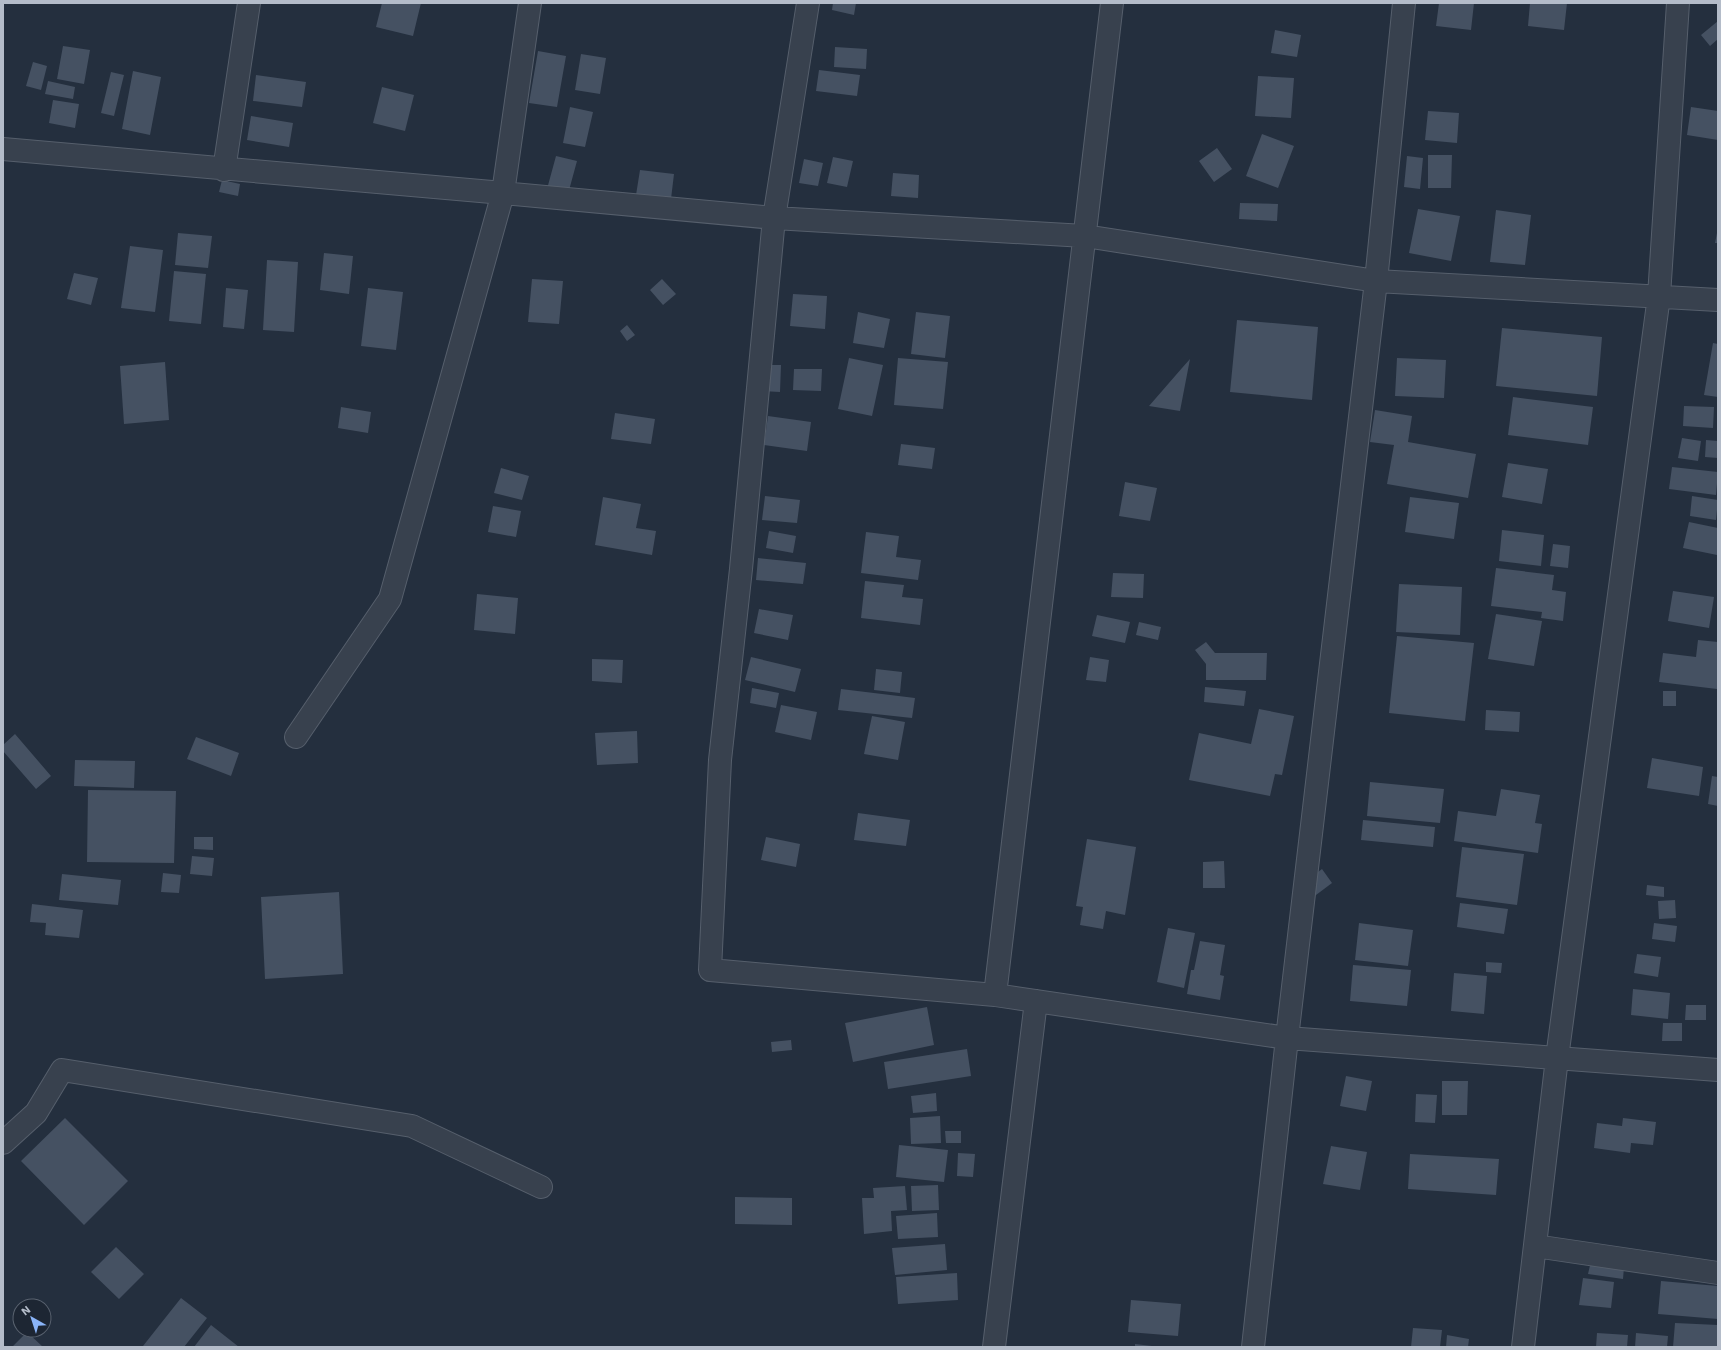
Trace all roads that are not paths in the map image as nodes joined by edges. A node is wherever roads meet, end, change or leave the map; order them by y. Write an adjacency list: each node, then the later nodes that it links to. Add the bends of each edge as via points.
1 (249, 3): 8 (street)
2 (530, 3): 9 (street)
3 (808, 3): 10 (street)
4 (1112, 3): 11 (street)
5 (1404, 3): 12 (street)
6 (1678, 3): 13 (street)
7 (3, 149): 8 (street)
8 (224, 170): 9 (street)
9 (503, 193): 10 (street); 15 (street, via 390,599)
10 (774, 218): 11 (street); 16 (street, via 720,760 710,970)
11 (1084, 236): 12 (street); 16 (street)
12 (1376, 281): 13 (street); 18 (street)
13 (1659, 296): 14 (street); 19 (street)
14 (1718, 300)
15 (296, 737)
16 (995, 995): 17 (street)
17 (1036, 1001): 18 (street); 25 (street)
18 (1287, 1038): 19 (street); 26 (street)
19 (1557, 1058): 20 (street); 23 (street)
20 (1718, 1070)
21 (3, 1143): 22 (street, via 36,1113 62,1070 412,1126)
22 (541, 1187)
23 (1535, 1246): 24 (street); 27 (street)
24 (1718, 1273)
25 (994, 1347)
26 (1253, 1347)
27 (1523, 1347)

